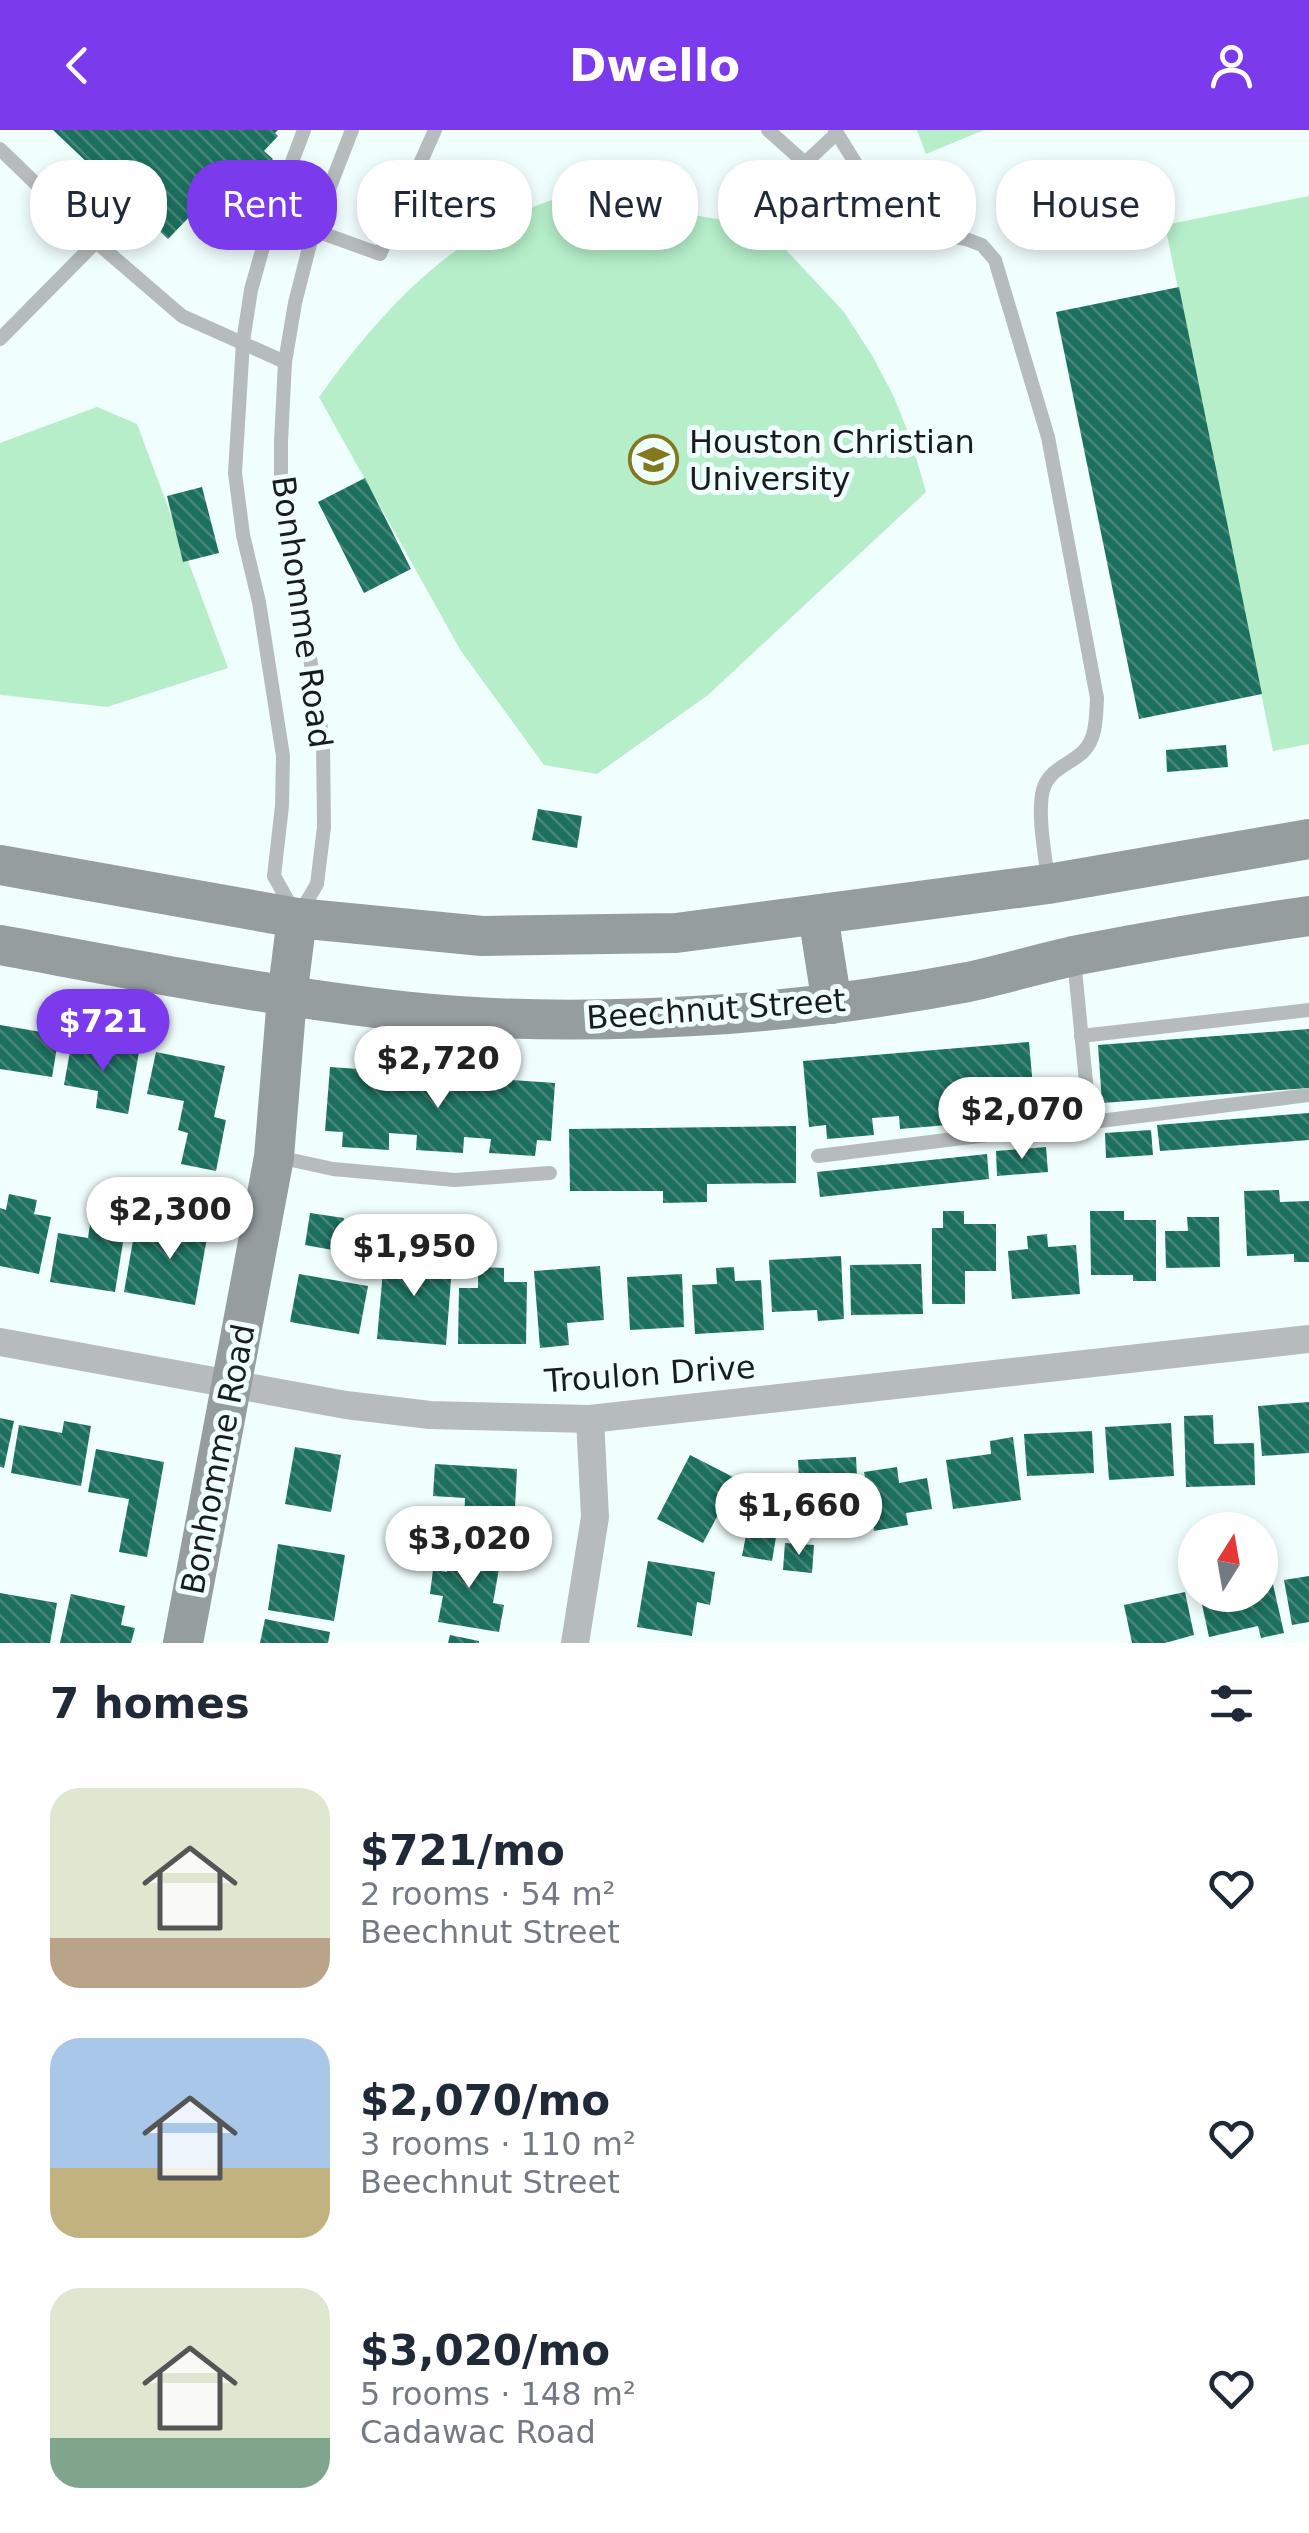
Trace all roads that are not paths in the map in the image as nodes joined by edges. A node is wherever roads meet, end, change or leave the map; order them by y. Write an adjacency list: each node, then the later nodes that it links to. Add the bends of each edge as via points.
1 (304, 130): 7 (lane, Bonhomme Road)
2 (352, 130): 8 (lane, Bonhomme Road)
3 (435, 130): 10 (lane, via 380,254)
4 (768, 130): 5 (lane, via 805,163)
5 (836, 132): 20 (lane, via 890,219 904,228 966,239 995,260 1030,372 1097,698 1096,724 1084,751 1052,774 1043,790)
6 (0, 149): 9 (lane)
7 (293, 160)
8 (337, 169)
9 (30, 178)
10 (337, 237)
11 (88, 250): 15 (lane)
12 (105, 250): 16 (lane, via 182,316)
13 (262, 250): 16 (lane, Bonhomme Road)
14 (308, 250): 17 (lane, Bonhomme Road)
15 (0, 340)
16 (243, 342): 17 (lane); 23 (lane, Bonhomme Road, via 234,473 283,756 274,876)
17 (285, 362): 23 (lane, Bonhomme Road, via 281,510 323,740 317,884)
18 (1309, 839): 20 (main road)
19 (0, 865): 23 (main road)
20 (1048, 884): 21 (main road)
21 (818, 915): 23 (main road, via 676,932 482,936); 27 (main road)
22 (1309, 916): 25 (main road, Beechnut Street)
23 (297, 918): 26 (main road, Bonhomme Road)
24 (0, 945): 26 (main road, Beechnut Street)
25 (1074, 956): 27 (main road, Beechnut Street, via 969,982); 29 (lane)
26 (287, 997): 27 (main road, Beechnut Street, via 507,1018 654,1018); 33 (main road, Bonhomme Road)
27 (832, 1004)
28 (1309, 1010): 29 (lane)
29 (1082, 1036): 31 (lane)
30 (1309, 1095): 31 (lane)
31 (1090, 1123): 32 (lane)
32 (818, 1156)
33 (274, 1157): 34 (lane, via 455,1180); 37 (main road, Bonhomme Road)
34 (550, 1173)
35 (1309, 1340): 38 (street, Troulon Drive)
36 (0, 1342): 37 (street, Troulon Drive)
37 (232, 1385): 38 (street, Troulon Drive, via 430,1415); 39 (main road, Bonhomme Road)
38 (590, 1419): 40 (street, via 595,1516)
39 (183, 1643)
40 (574, 1643)

